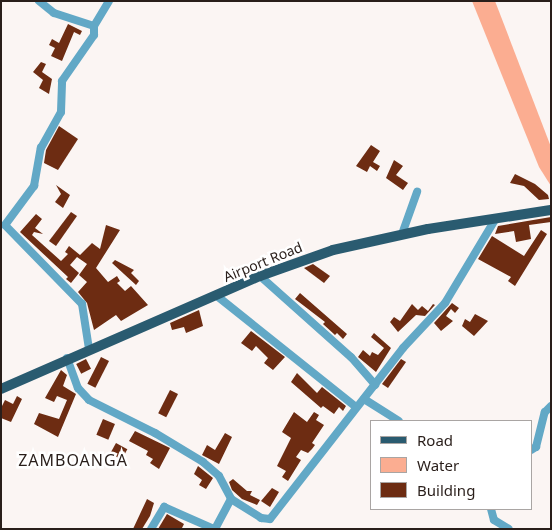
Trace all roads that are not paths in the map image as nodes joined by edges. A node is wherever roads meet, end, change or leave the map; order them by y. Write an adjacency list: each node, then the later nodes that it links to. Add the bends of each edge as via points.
1 (39, 1): 3 (street, via 54,13)
2 (109, 1): 3 (street)
3 (94, 26): 10 (street, via 94,35 62,82 61,112 42,145 34,186 5,225 82,304)
4 (417, 192): 7 (street)
5 (551, 210): 6 (main road, Airport Road)
6 (496, 218): 7 (main road, Airport Road); 12 (street, via 445,303 403,348)
7 (402, 234): 8 (main road, Airport Road, via 333,250)
8 (260, 276): 9 (main road, Airport Road); 12 (street, via 351,357)
9 (217, 296): 10 (main road, Airport Road); 16 (street)
10 (89, 349): 11 (main road, Airport Road)
11 (67, 358): 13 (main road, Airport Road); 19 (street, via 80,392 202,462 219,476)
12 (375, 385): 14 (street)
13 (1, 389)
14 (364, 399): 16 (street); 17 (street)
15 (551, 406): 18 (street, via 545,412 536,447)
16 (356, 407): 19 (street, via 272,517 261,518)
17 (397, 420)
18 (532, 449)
19 (229, 502): 22 (street)
20 (491, 510): 23 (street, via 494,520)
21 (151, 529): 22 (street, via 164,507)
22 (214, 529)
23 (510, 529)

